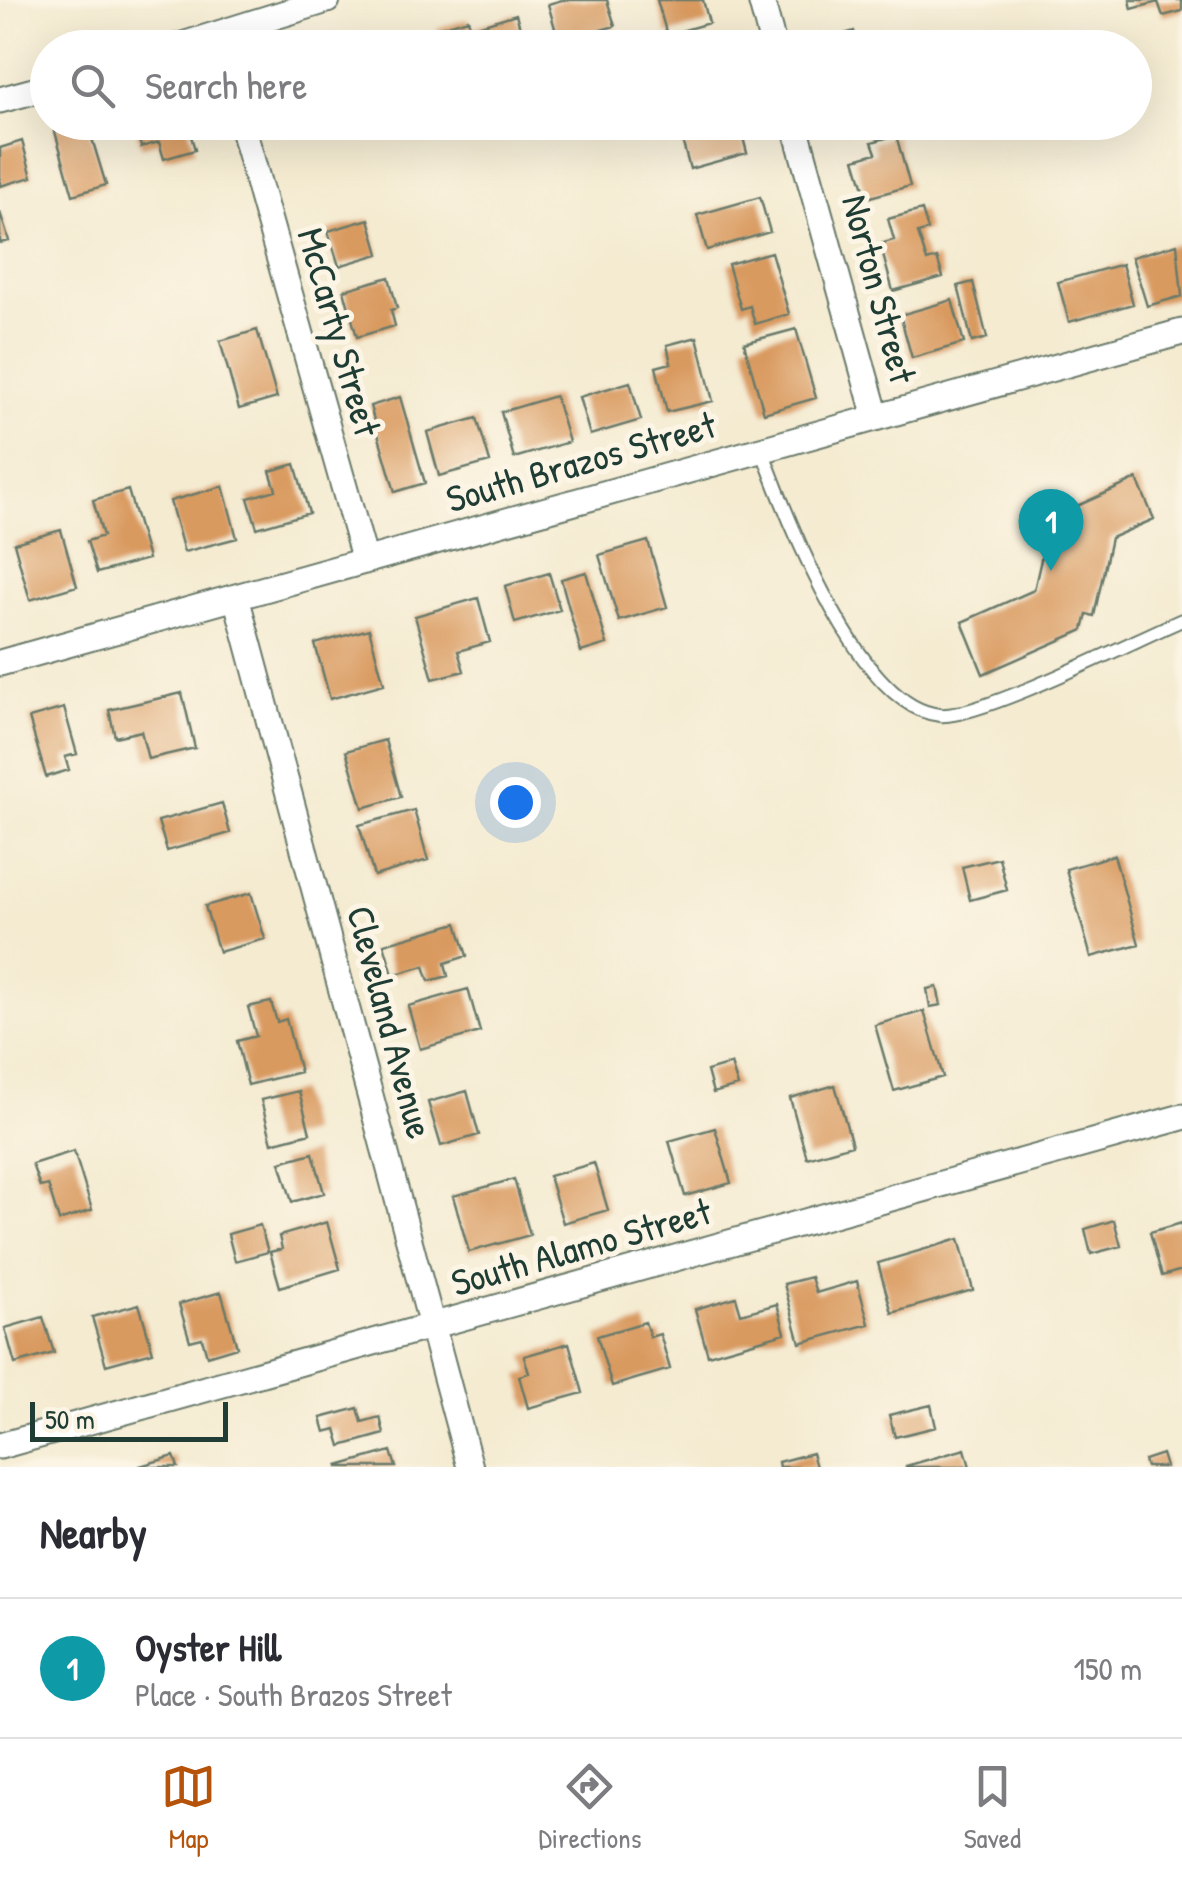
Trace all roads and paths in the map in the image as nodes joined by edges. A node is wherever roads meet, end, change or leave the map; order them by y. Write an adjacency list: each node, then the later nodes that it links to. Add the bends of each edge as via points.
1 (327, 0): 3 (street)
2 (760, 0): 4 (street)
3 (243, 30)
4 (769, 30)
5 (30, 92): 6 (street)
6 (0, 100)
7 (247, 140): 12 (street, McCarty Street)
8 (799, 140): 10 (street, Norton Street)
9 (1182, 332): 10 (street, South Brazos Street)
10 (876, 417): 11 (street, South Brazos Street)
11 (762, 450): 12 (street, South Brazos Street); 14 (lane, via 795,539 864,661 901,702 940,716 984,706)
12 (364, 561): 13 (street, South Brazos Street)
13 (236, 597): 15 (street, South Brazos Street); 17 (street, Cleveland Avenue)
14 (1182, 620)
15 (0, 663)
16 (1182, 1117): 17 (street, South Alamo Street)
17 (435, 1328): 18 (street, South Alamo Street); 19 (street, Cleveland Avenue)
18 (0, 1446)
19 (470, 1467)

